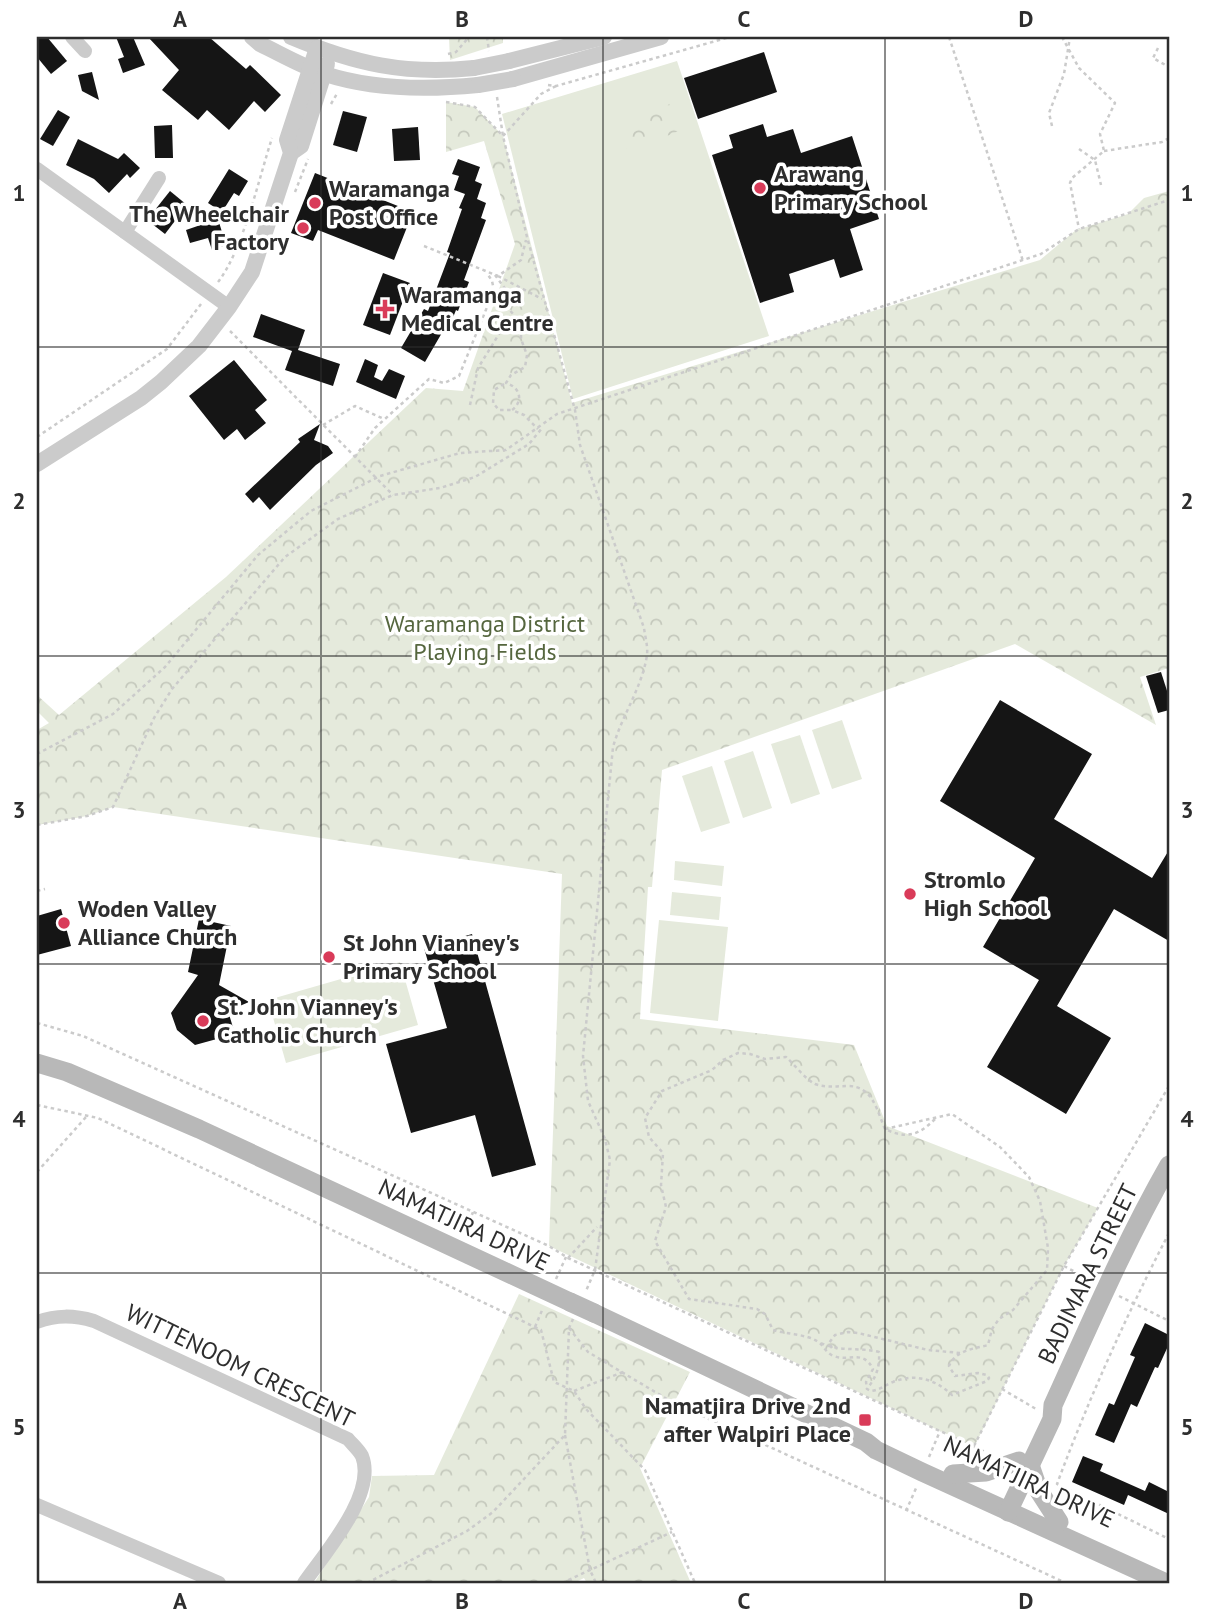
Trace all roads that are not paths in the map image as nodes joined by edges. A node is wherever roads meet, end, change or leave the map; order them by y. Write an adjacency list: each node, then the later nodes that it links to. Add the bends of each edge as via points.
1 (72, 37): 6 (street)
2 (251, 37): 8 (street)
3 (291, 37): 7 (street)
4 (604, 37): 9 (street, bridge, via 509,61)
5 (661, 37): 9 (street, bridge, via 513,79)
6 (85, 51)
7 (324, 51): 8 (street); 9 (street, via 358,62)
8 (318, 71): 9 (street, via 386,86 437,89); 13 (street, via 287,140 291,153 252,272)
9 (476, 76)
10 (37, 169): 12 (street)
11 (159, 178): 12 (street)
12 (125, 232): 13 (street)
13 (229, 307): 14 (street, via 199,346 161,382)
14 (37, 462)
15 (37, 1063): 18 (main road, NAMATJIRA DRIVE, bridge, via 198,1129)
16 (1169, 1165): 19 (main road, BADIMARA STREET, via 1106,1289 1053,1405 1052,1419)
17 (37, 1322): 26 (street, WITTENOOM CRESCENT, via 66,1315 94,1321 348,1439 361,1455 365,1476 358,1503)
18 (866, 1442): 20 (main road, NAMATJIRA DRIVE, via 880,1441); 21 (main road, NAMATJIRA DRIVE)
19 (1025, 1463): 20 (main road); 21 (main road, BADIMARA STREET); 23 (main road)
20 (953, 1474): 21 (main road, NAMATJIRA DRIVE)
21 (1005, 1504): 23 (main road, NAMATJIRA DRIVE); 27 (main road, NAMATJIRA DRIVE)
22 (37, 1505): 25 (street)
23 (1059, 1522): 24 (main road, NAMATJIRA DRIVE)
24 (1169, 1575)
25 (219, 1583)
26 (304, 1583)
27 (1166, 1583)

